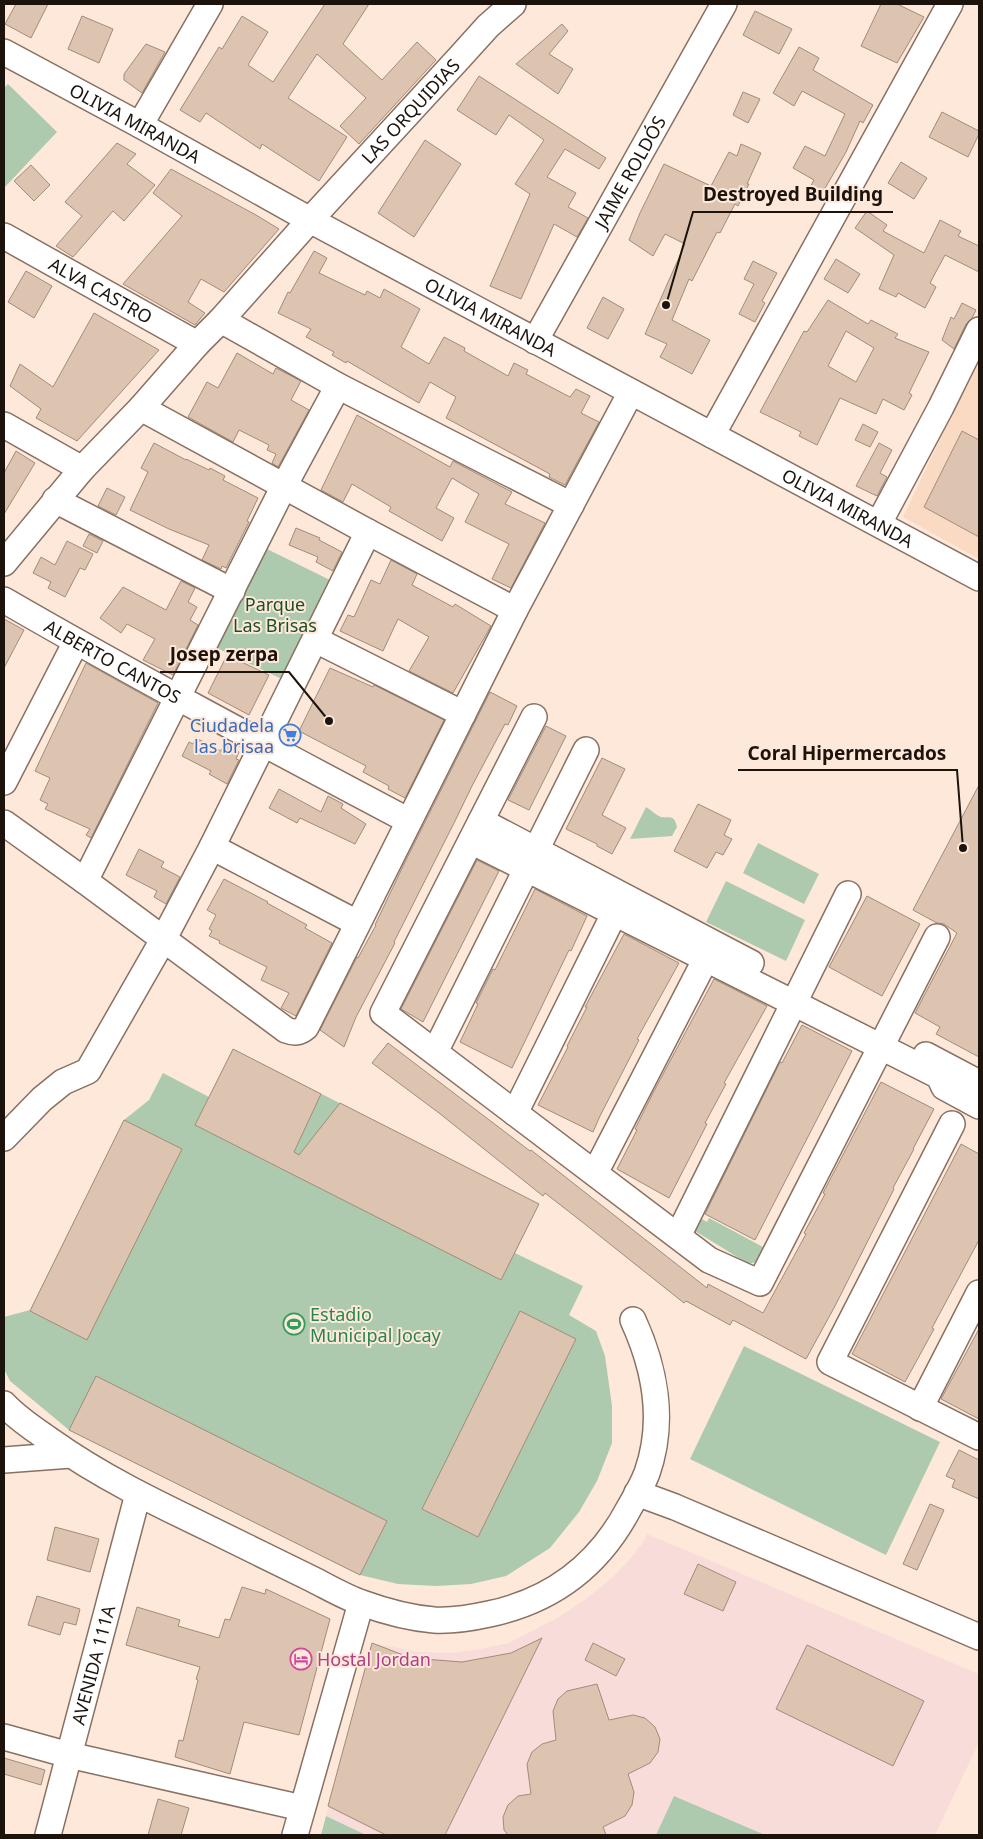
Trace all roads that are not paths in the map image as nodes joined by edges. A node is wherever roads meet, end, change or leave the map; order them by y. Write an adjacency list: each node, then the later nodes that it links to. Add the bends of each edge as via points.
1 (210, 4): 6 (street)
2 (513, 4): 7 (street, LAS ORQUIDIAS, via 477,38)
3 (724, 4): 11 (street, JAIME ROLDÓS)
4 (950, 4): 17 (street)
5 (4, 52): 6 (street, OLIVIA MIRANDA)
6 (140, 125): 7 (street, OLIVIA MIRANDA)
7 (310, 220): 9 (street, LAS ORQUIDIAS); 11 (street, OLIVIA MIRANDA)
8 (4, 236): 12 (street, ALVA CASTRO)
9 (222, 320): 12 (street, LAS ORQUIDIAS); 13 (street)
10 (979, 330): 22 (street)
11 (535, 341): 14 (street, OLIVIA MIRANDA)
12 (197, 344): 15 (street, LAS ORQUIDIAS)
13 (338, 386): 19 (street); 21 (street)
14 (631, 392): 17 (street, OLIVIA MIRANDA); 21 (street)
15 (141, 408): 18 (street, LAS ORQUIDIAS); 19 (street)
16 (4, 425): 18 (street)
17 (712, 435): 22 (street, OLIVIA MIRANDA)
18 (82, 469): 20 (street, LAS ORQUIDIAS)
19 (284, 486): 23 (street); 26 (street)
20 (55, 500): 24 (street, LAS ORQUIDIAS); 26 (street)
21 (571, 505): 28 (street)
22 (879, 523): 25 (street, OLIVIA MIRANDA)
23 (368, 532): 28 (street); 29 (street)
24 (4, 563)
25 (979, 578)
26 (232, 592): 31 (street)
27 (4, 600): 30 (street, ALBERTO CANTOS)
28 (515, 610): 32 (street)
29 (316, 640): 32 (street); 34 (street)
30 (76, 642): 31 (street, ALBERTO CANTOS); 36 (street)
31 (178, 697): 34 (street, ALBERTO CANTOS); 42 (street)
32 (463, 714): 37 (street)
33 (534, 717): 39 (street)
34 (264, 744): 37 (street, ALBERTO CANTOS); 40 (street)
35 (586, 750): 41 (street)
36 (4, 782)
37 (409, 821): 45 (street)
38 (4, 823): 42 (street)
39 (476, 831): 41 (street); 51 (street, via 383,1013)
40 (212, 847): 45 (street); 47 (street)
41 (531, 859): 44 (street); 51 (street)
42 (85, 881): 47 (street)
43 (848, 894): 49 (street)
44 (619, 905): 48 (street); 54 (street)
45 (357, 923): 47 (street, via 306,1027 296,1032 286,1030)
46 (937, 937): 50 (street)
47 (163, 940): 56 (street, via 88,1071 63,1082)
48 (710, 951): 49 (street); 57 (street)
49 (797, 996): 50 (street); 58 (street)
50 (884, 1041): 52 (street); 53 (street, via 939,1076 944,1087); 58 (street, via 760,1283 709,1260)
51 (435, 1052): 54 (street)
52 (979, 1083)
53 (979, 1106)
54 (515, 1113): 57 (street)
55 (952, 1124): 62 (street, via 830,1362)
56 (4, 1138)
57 (595, 1174): 58 (street)
58 (678, 1236)
59 (979, 1293): 62 (street)
60 (634, 1320): 67 (street, via 649,1362 656,1406 653,1450)
61 (4, 1404): 64 (street, via 15,1416)
62 (920, 1408): 63 (street)
63 (979, 1437)
64 (71, 1455): 65 (street); 66 (street)
65 (4, 1460)
66 (138, 1494): 68 (street); 71 (street, AVENIDA 111A)
67 (637, 1494): 68 (street, via 598,1554 572,1579 523,1605 467,1619 434,1620); 69 (street, via 675,1507)
68 (361, 1602): 72 (street)
69 (979, 1637)
70 (4, 1737): 71 (street)
71 (69, 1755): 72 (street); 73 (street, AVENIDA 111A)
72 (302, 1808): 74 (street)
73 (48, 1835)
74 (295, 1835)

